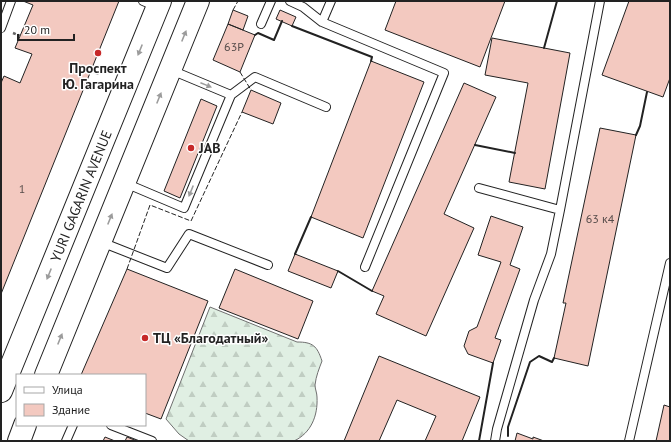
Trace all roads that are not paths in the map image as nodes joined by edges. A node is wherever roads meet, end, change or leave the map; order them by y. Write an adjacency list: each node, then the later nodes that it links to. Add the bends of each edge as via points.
1 (11, 1): 10 (lane)
2 (198, 1): 11 (main road, one-way to 2)
3 (270, 1): 9 (lane)
4 (290, 1): 8 (lane, via 303,7)
5 (331, 1): 8 (lane)
6 (600, 1): 16 (lane)
7 (154, 3): 22 (main road, YURI GAGARIN AVENUE, one-way to 22)
8 (322, 22): 20 (lane, via 444,74)
9 (261, 24)
10 (1, 28)
11 (170, 70): 12 (lane, one-way to 12); 14 (main road, one-way to 11)
12 (231, 95): 13 (lane, via 255,78); 14 (lane, one-way to 14, via 184,208)
13 (326, 107)
14 (124, 183): 17 (main road, one-way to 14)
15 (480, 188): 16 (lane)
16 (560, 210): 29 (lane, via 550,254 532,307)
17 (100, 241): 19 (lane, via 167,268 189,234); 21 (main road, one-way to 17)
18 (670, 263): 30 (lane)
19 (268, 266)
20 (365, 267)
21 (46, 374)
22 (1, 391)
23 (25, 426): 26 (main road)
24 (73, 426): 27 (lane)
25 (114, 426): 28 (lane)
26 (19, 441)
27 (66, 441)
28 (152, 441)
29 (495, 441)
30 (629, 441)

